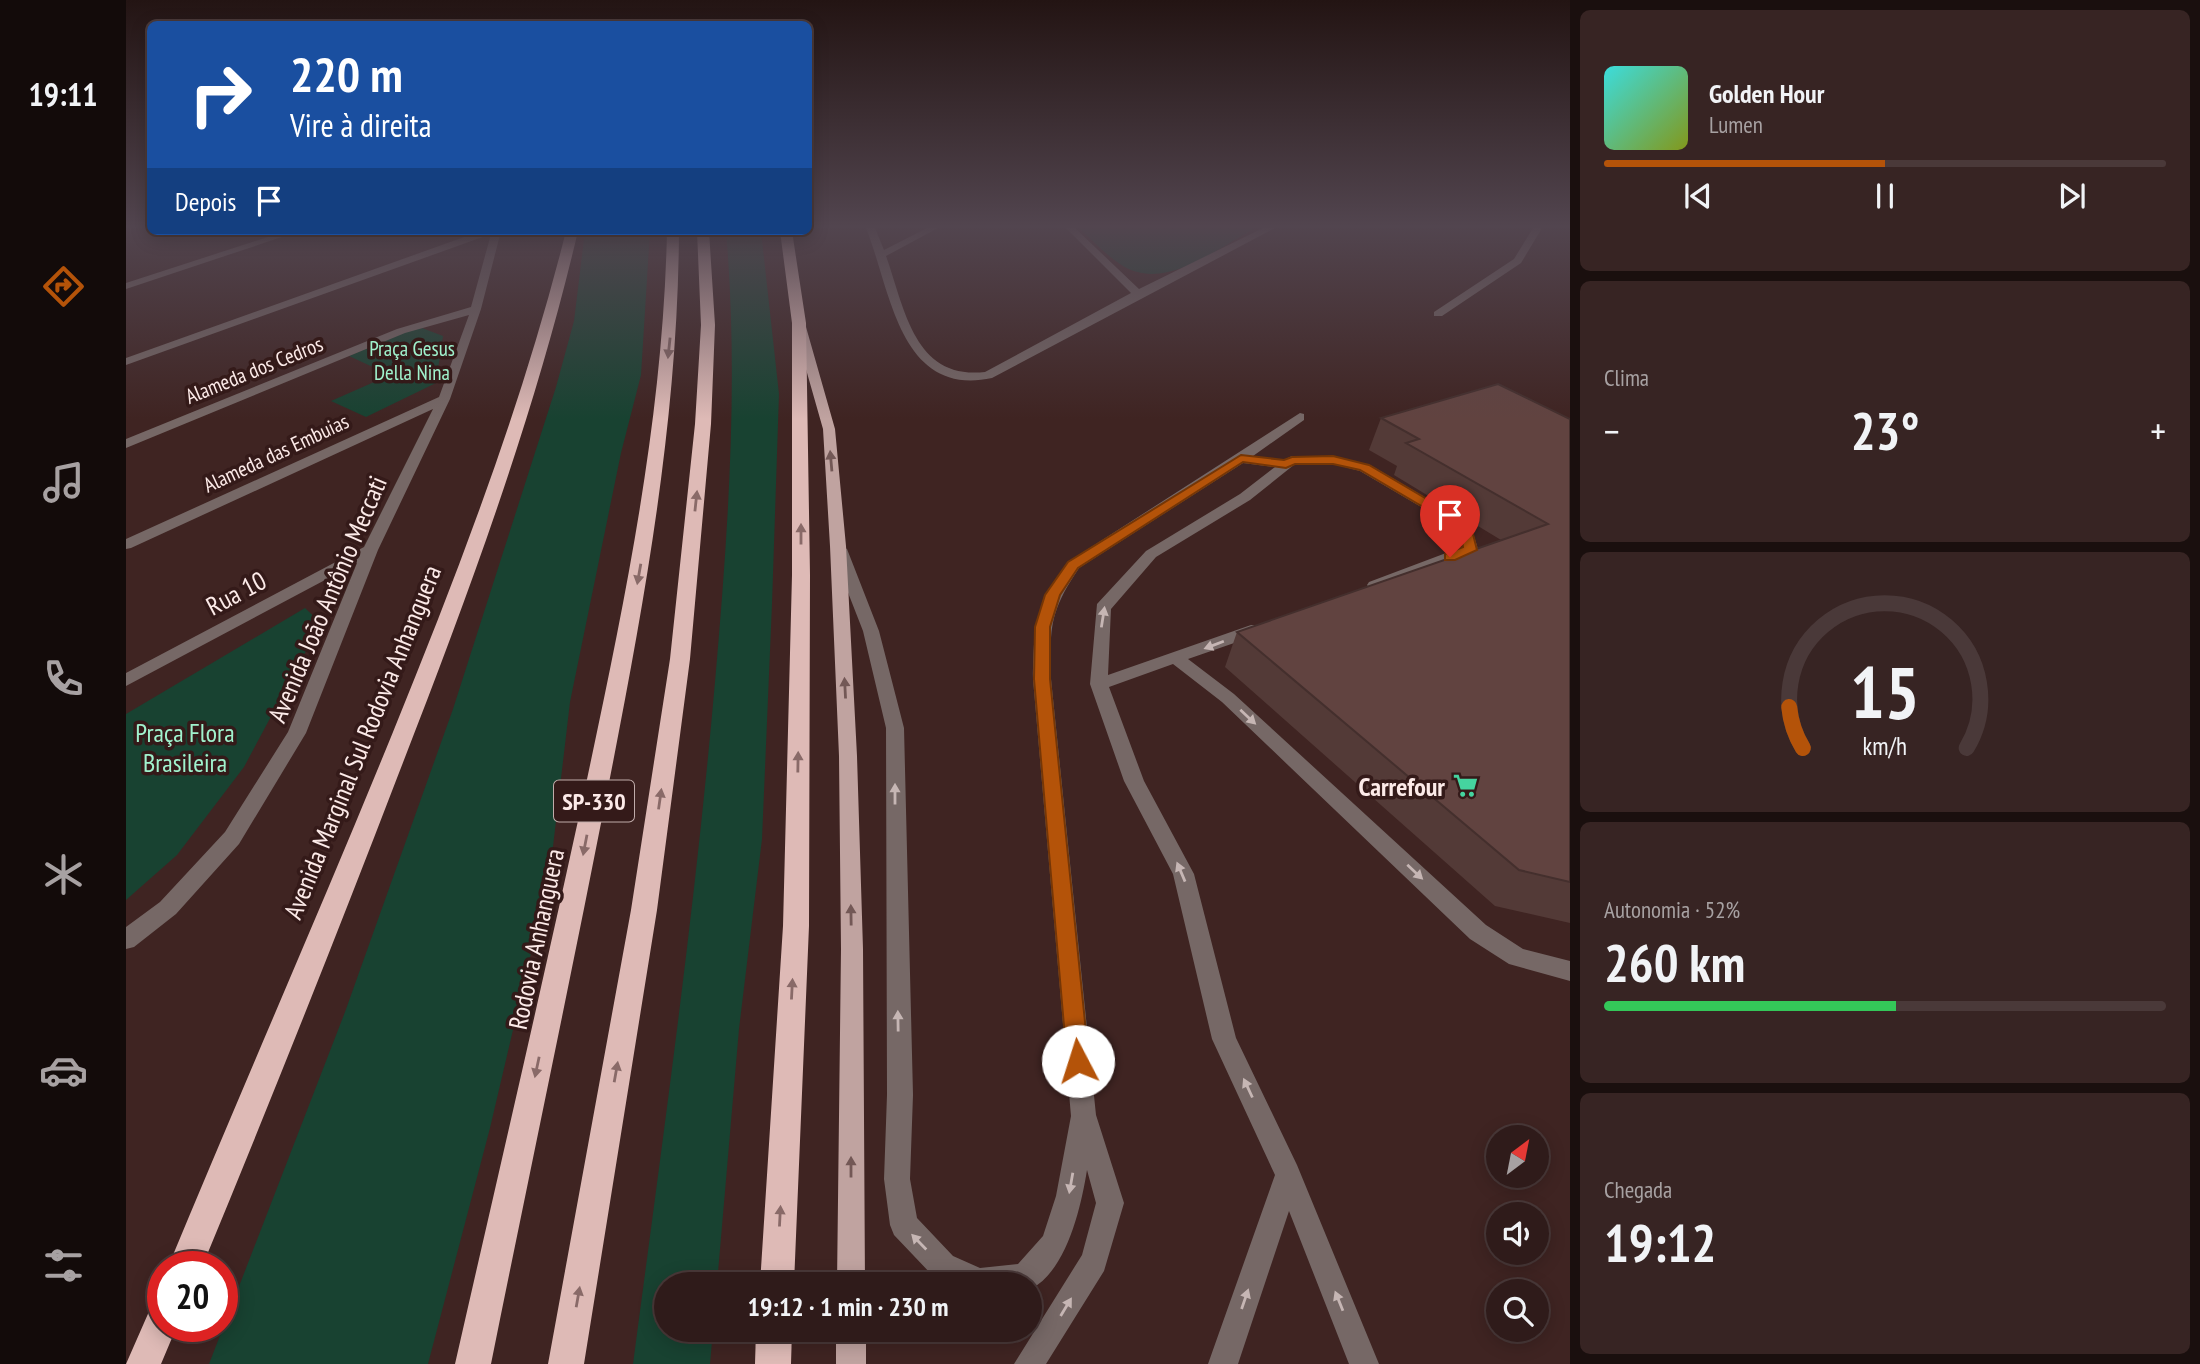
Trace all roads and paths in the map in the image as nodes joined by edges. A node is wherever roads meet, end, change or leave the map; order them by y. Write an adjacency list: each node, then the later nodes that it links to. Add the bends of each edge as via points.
1 (321, 292): 15 (street)
2 (480, 292): 12 (street, Avenida João Antônio Meccati)
3 (558, 292): 33 (highway, Avenida Marginal Sul Rodovia Anhanguera, via 477,548 273,1063)
4 (672, 292): 40 (highway, Rodovia Anhanguera / SP-330, one-way to 40, via 659,442 640,570)
5 (706, 292): 41 (highway, SP-330, one-way to 5, via 644,909 680,659 704,411)
6 (795, 292): 14 (highway)
7 (895, 292): 11 (street, via 906,328 924,359 938,370 965,378 988,375)
8 (1136, 292): 11 (street)
9 (1143, 292): 11 (street)
10 (1472, 292): 13 (street)
11 (1138, 294)
12 (476, 309): 16 (street, Avenida João Antônio Meccati); 18 (street, Alameda dos Cedros, via 401,331)
13 (1438, 314)
14 (799, 323): 22 (main road, one-way to 14, via 829,429); 34 (highway, one-way to 14, via 796,926)
15 (126, 362)
16 (444, 399): 21 (street, Alameda das Embuias); 23 (street, Avenida João Antônio Meccati)
17 (1300, 417): 19 (street)
18 (126, 444)
19 (1241, 458): 20 (street); 31 (street, via 1073,565 1053,595 1042,627 1042,679)
20 (1286, 464): 24 (street, via 1333,460 1365,468 1467,533 1470,550); 28 (street, one-way to 20, via 1103,608 1151,554 1245,497)
21 (126, 545)
22 (838, 547): 31 (street, one-way to 22, via 1069,1196 1054,1244 1025,1277 980,1282 943,1266 904,1226 897,1179 895,728 871,631); 35 (main road, one-way to 22, via 852,948)
23 (370, 550): 27 (street, Rua 10); 29 (street, Avenida João Antônio Meccati, via 297,733 232,838 169,908)
24 (1363, 589)
25 (1269, 624): 26 (street, one-way to 26)
26 (1177, 659): 28 (street); 30 (street, one-way to 30, via 1228,698 1478,932 1517,957)
27 (126, 680)
28 (1099, 684): 32 (street, one-way to 28, via 1224,1039 1183,874 1134,780)
29 (126, 940)
30 (1570, 971)
31 (1083, 1115): 44 (street, one-way to 31, via 1094,1261 1110,1203)
32 (1288, 1174): 45 (street, one-way to 32); 46 (street, one-way to 32)
33 (192, 1251)
34 (778, 1272)
35 (851, 1272)
36 (153, 1342): 39 (highway)
37 (774, 1342): 42 (highway)
38 (851, 1342): 43 (main road)
39 (143, 1364)
40 (473, 1364)
41 (566, 1364)
42 (773, 1364)
43 (851, 1364)
44 (1029, 1364)
45 (1223, 1364)
46 (1364, 1364)

